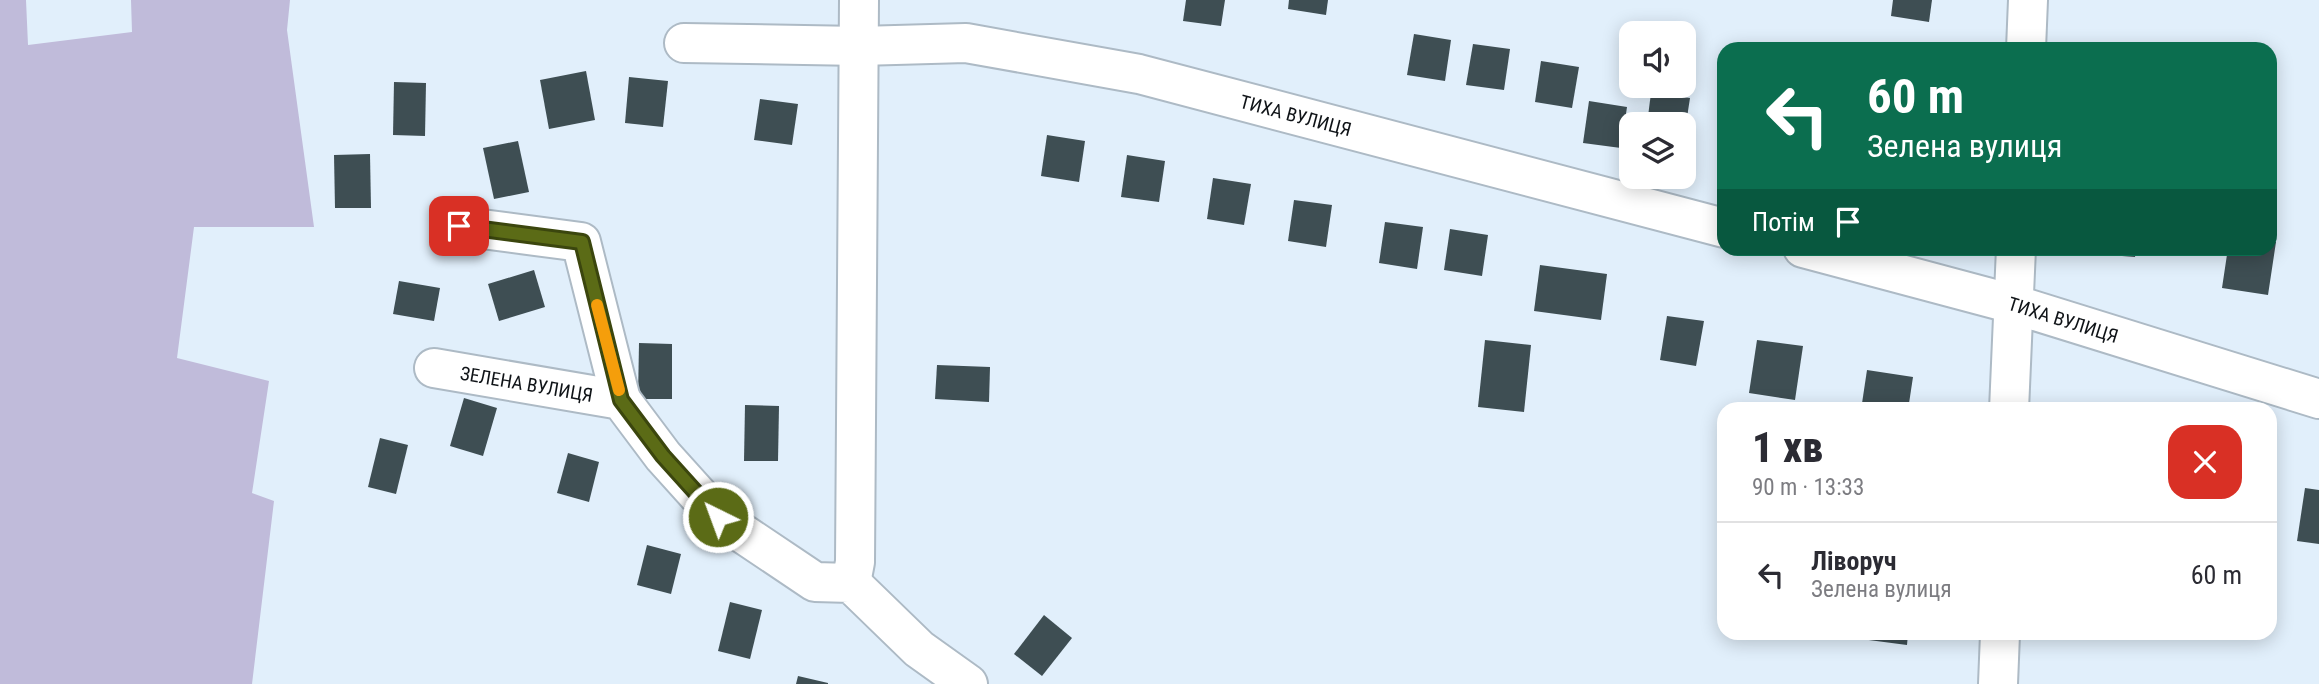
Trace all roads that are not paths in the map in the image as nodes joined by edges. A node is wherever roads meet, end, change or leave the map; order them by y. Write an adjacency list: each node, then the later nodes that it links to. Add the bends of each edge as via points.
1 (859, 0): 5 (street)
2 (2028, 0): 3 (street)
3 (2026, 42)
4 (684, 43): 5 (street, ТИХА ВУЛИЦЯ)
5 (860, 46): 7 (street, ТИХА ВУЛИЦЯ, via 966,43 1139,74); 15 (street, via 855,562)
6 (459, 226): 13 (street, ЗЕЛЕНА ВУЛИЦЯ, via 582,242)
7 (1717, 226)
8 (1833, 256): 10 (street, ТИХА ВУЛИЦЯ)
9 (2016, 256): 10 (street)
10 (2013, 304): 12 (street, ТИХА ВУЛИЦЯ); 14 (street)
11 (433, 368): 13 (street, ЗЕЛЕНА ВУЛИЦЯ)
12 (2319, 399)
13 (621, 400): 15 (street, ЗЕЛЕНА ВУЛИЦЯ, via 718,517 815,582)
14 (2009, 402)
15 (851, 583): 17 (street, via 919,649)
16 (2000, 640): 18 (street)
17 (968, 684)
18 (1998, 684)

